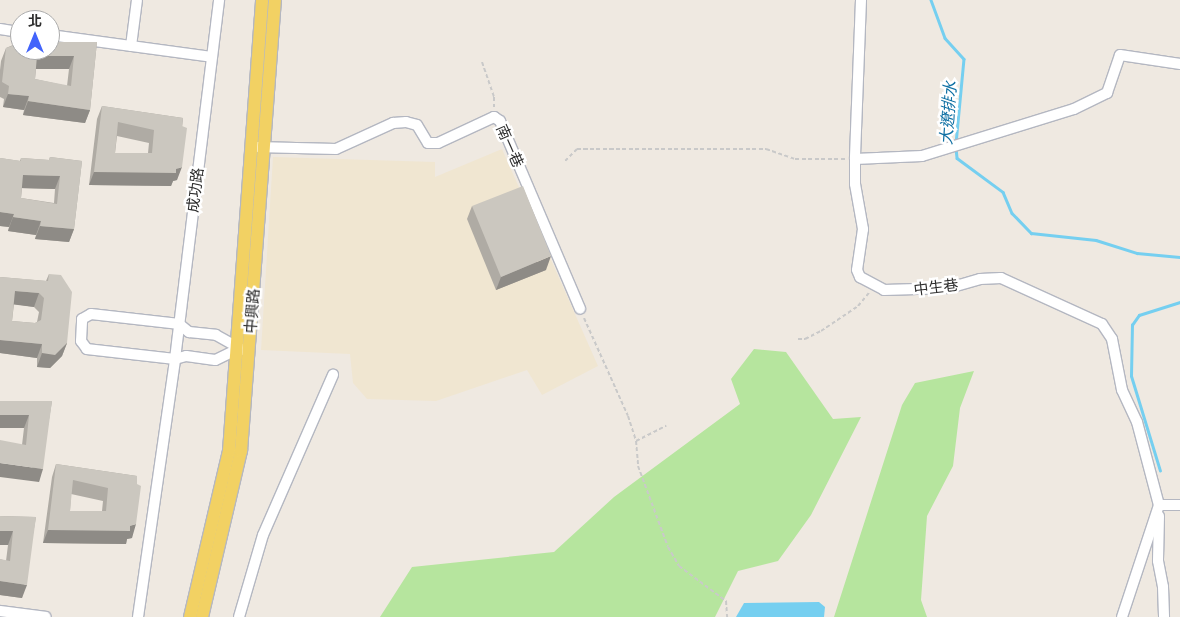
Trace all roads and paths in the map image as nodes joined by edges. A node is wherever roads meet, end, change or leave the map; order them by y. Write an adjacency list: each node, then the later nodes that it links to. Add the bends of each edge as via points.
1 (137, 0): 7 (lane)
2 (220, 0): 8 (lane, 成功路)
3 (262, 0): 12 (main road, 中興路)
4 (274, 0): 12 (main road, 中興路)
5 (862, 0): 13 (lane)
6 (60, 37): 7 (lane)
7 (132, 46): 8 (lane)
8 (212, 57): 17 (lane, 成功路)
9 (482, 62): 11 (path, via 494,97)
10 (1180, 64): 13 (lane, via 1120,55 1110,87 1074,109 909,159)
11 (494, 117): 12 (lane, 南一巷, via 438,143 428,143 417,125 406,122 394,123 336,149); 16 (lane, 南一巷, via 500,120)
12 (258, 148): 19 (main road, 中興路)
13 (855, 159): 14 (path, via 795,159 766,149 577,150); 15 (lane, via 855,184 863,229 857,270)
14 (565, 161)
15 (874, 287): 18 (path, via 858,306 821,331); 24 (lane, 中生巷, via 927,291 980,279 1000,278 1102,324 1112,339 1122,390 1137,422)
16 (580, 309): 23 (path)
17 (179, 324): 19 (lane, via 189,332 216,335); 20 (lane, 成功路); 20 (lane, via 91,314 82,319 80,340 86,349)
18 (798, 339)
19 (244, 350): 20 (lane, via 215,360 186,356); 29 (main road, 中興路, via 229,451); 30 (main road, 中興路, via 241,451)
20 (175, 359): 28 (lane, 成功路)
21 (333, 376): 31 (lane, via 263,535)
22 (666, 426): 23 (path)
23 (636, 441): 32 (path, via 638,466 668,548 678,566 726,601)
24 (1159, 505): 25 (lane); 33 (lane); 34 (lane, 中生巷, via 1158,561 1164,587)
25 (1180, 505)
26 (0, 611): 27 (lane)
27 (46, 617)
28 (138, 617)
29 (190, 617)
30 (202, 617)
31 (239, 617)
32 (727, 617)
33 (1122, 617)
34 (1164, 617)

